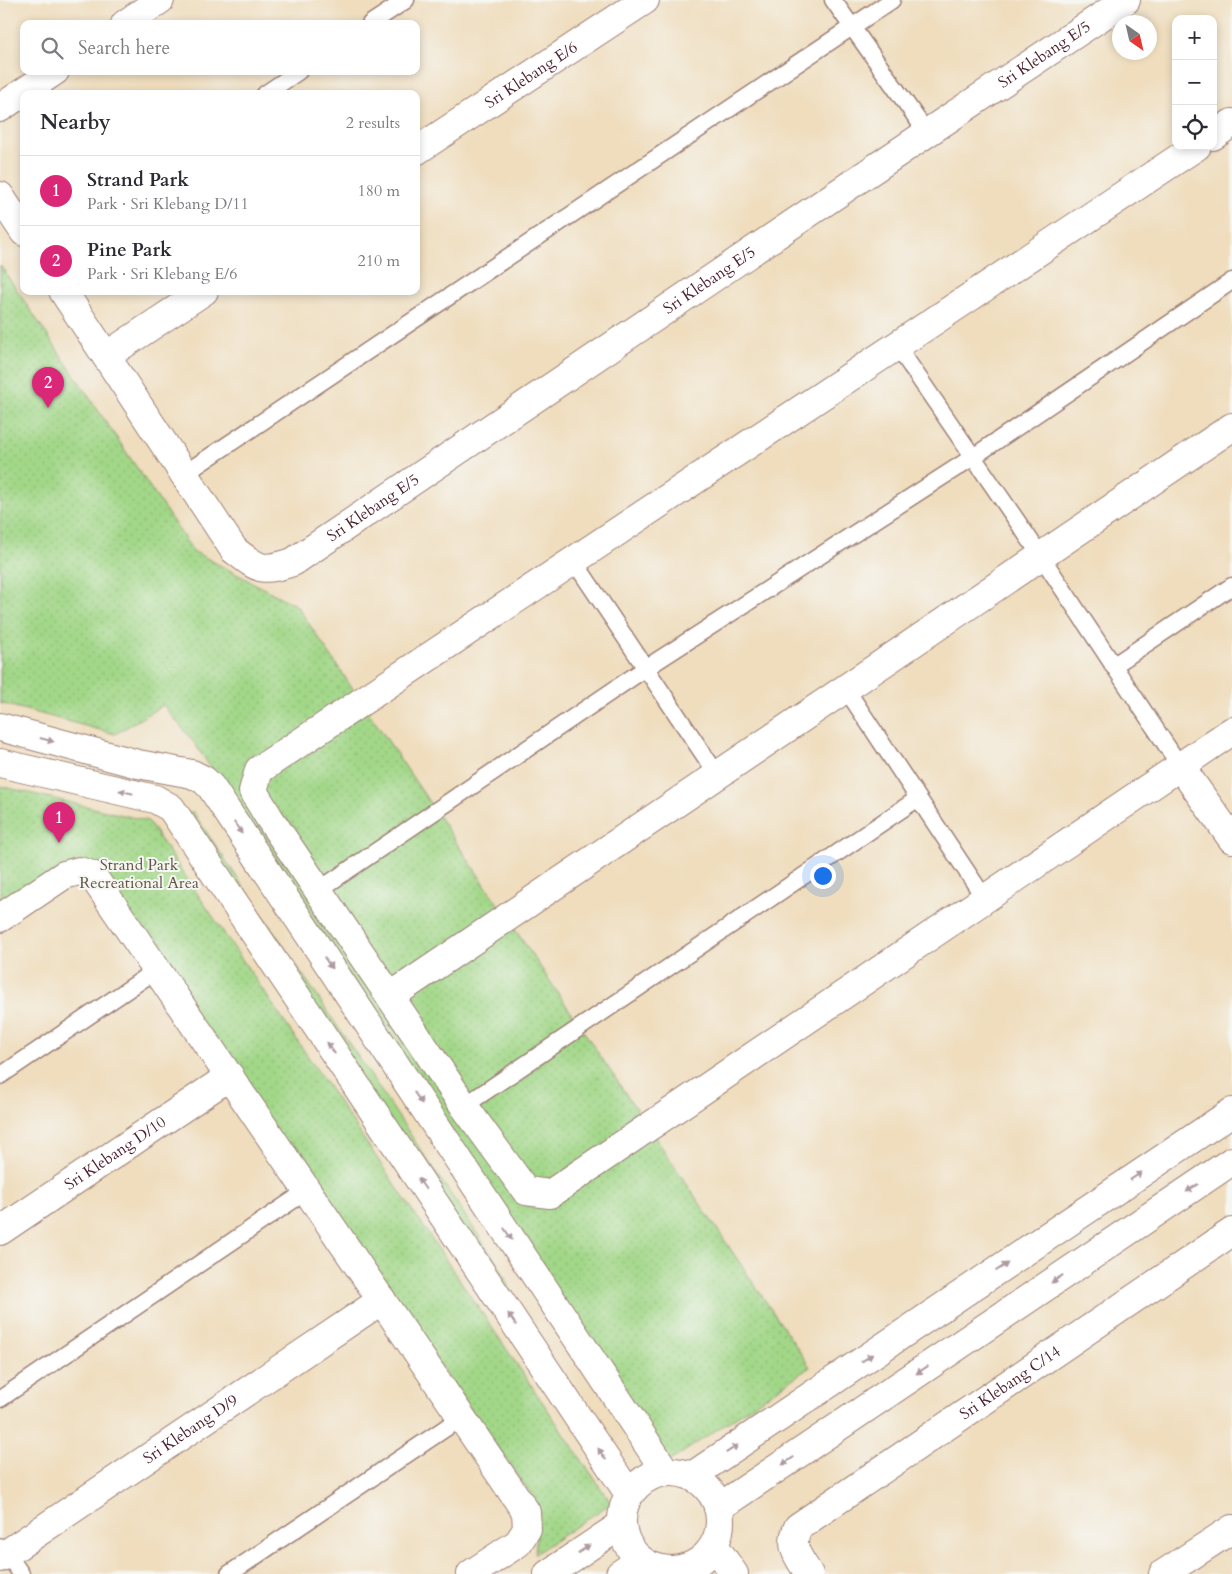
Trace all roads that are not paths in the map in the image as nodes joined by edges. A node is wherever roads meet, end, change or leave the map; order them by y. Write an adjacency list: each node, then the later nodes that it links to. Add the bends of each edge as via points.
1 (160, 0): 7 (street)
2 (406, 0): 8 (lane)
3 (645, 0): 19 (street, Sri Klebang E/6)
4 (833, 0): 9 (lane)
5 (892, 0): 9 (lane)
6 (1126, 0): 17 (street, Sri Klebang E/5)
7 (131, 20)
8 (376, 20)
9 (852, 26): 17 (lane); 30 (lane)
10 (49, 75): 12 (street)
11 (293, 75): 13 (lane)
12 (27, 90)
13 (271, 90)
14 (20, 95): 15 (street)
15 (0, 108)
16 (1232, 123): 18 (street)
17 (927, 133): 30 (street, Sri Klebang E/5, via 293,562 270,569 254,565 234,550)
18 (1217, 133)
19 (420, 148)
20 (1192, 150): 26 (street)
21 (0, 196): 22 (street)
22 (20, 226)
23 (1232, 280): 29 (lane)
24 (66, 295): 27 (street, Sri Klebang E/5)
25 (198, 295): 27 (street)
26 (897, 346): 29 (lane); 32 (street)
27 (106, 356): 30 (street, Sri Klebang E/5)
28 (1232, 426): 31 (street)
29 (973, 457): 31 (lane); 35 (lane)
30 (184, 474)
31 (1041, 556): 34 (lane); 36 (street)
32 (574, 561): 35 (lane); 44 (street, via 259,770 253,792)
33 (1232, 586): 34 (lane)
34 (1113, 666): 40 (lane)
35 (646, 668): 41 (lane); 44 (lane)
36 (846, 689): 41 (street); 42 (lane)
37 (0, 727): 60 (street, one-way to 60, via 138,764 192,774 211,787)
38 (1232, 731): 40 (street)
39 (0, 763): 61 (street, one-way to 39, via 172,808 155,799)
40 (1180, 766): 43 (street); 45 (street)
41 (718, 776): 48 (street)
42 (917, 799): 45 (lane); 51 (lane)
43 (1232, 839)
44 (319, 890): 48 (street)
45 (985, 899): 51 (street, via 550,1194 526,1192)
46 (0, 918): 47 (street, via 64,875 78,871 92,875)
47 (158, 969): 49 (lane); 50 (street)
48 (390, 996): 51 (street)
49 (0, 1076)
50 (230, 1076): 54 (street); 55 (street, Sri Klebang D/10)
51 (464, 1106)
52 (1232, 1112): 60 (street, one-way to 52)
53 (1232, 1161): 62 (street, one-way to 62)
54 (308, 1190): 57 (street); 58 (lane)
55 (0, 1231)
56 (1232, 1232): 73 (street, Sri Klebang C/14, via 806,1520 793,1538)
57 (382, 1300): 59 (street); 66 (street, Sri Klebang D/9)
58 (0, 1400)
59 (462, 1417): 69 (lane); 70 (street, via 526,1512 527,1529 518,1543)
60 (679, 1474): 61 (street, via 652,1476); 62 (street, via 704,1484 713,1494)
61 (629, 1494): 63 (street)
62 (718, 1508): 65 (street, via 719,1533)
63 (621, 1525): 67 (street, via 631,1550); 71 (street, one-way to 63)
64 (1232, 1528): 74 (street)
65 (714, 1545): 68 (street, via 706,1556); 72 (street)
66 (7, 1557)
67 (630, 1567): 68 (street)
68 (682, 1572)
69 (229, 1574)
70 (472, 1574)
71 (548, 1574)
72 (734, 1574)
73 (809, 1574)
74 (1164, 1574)

